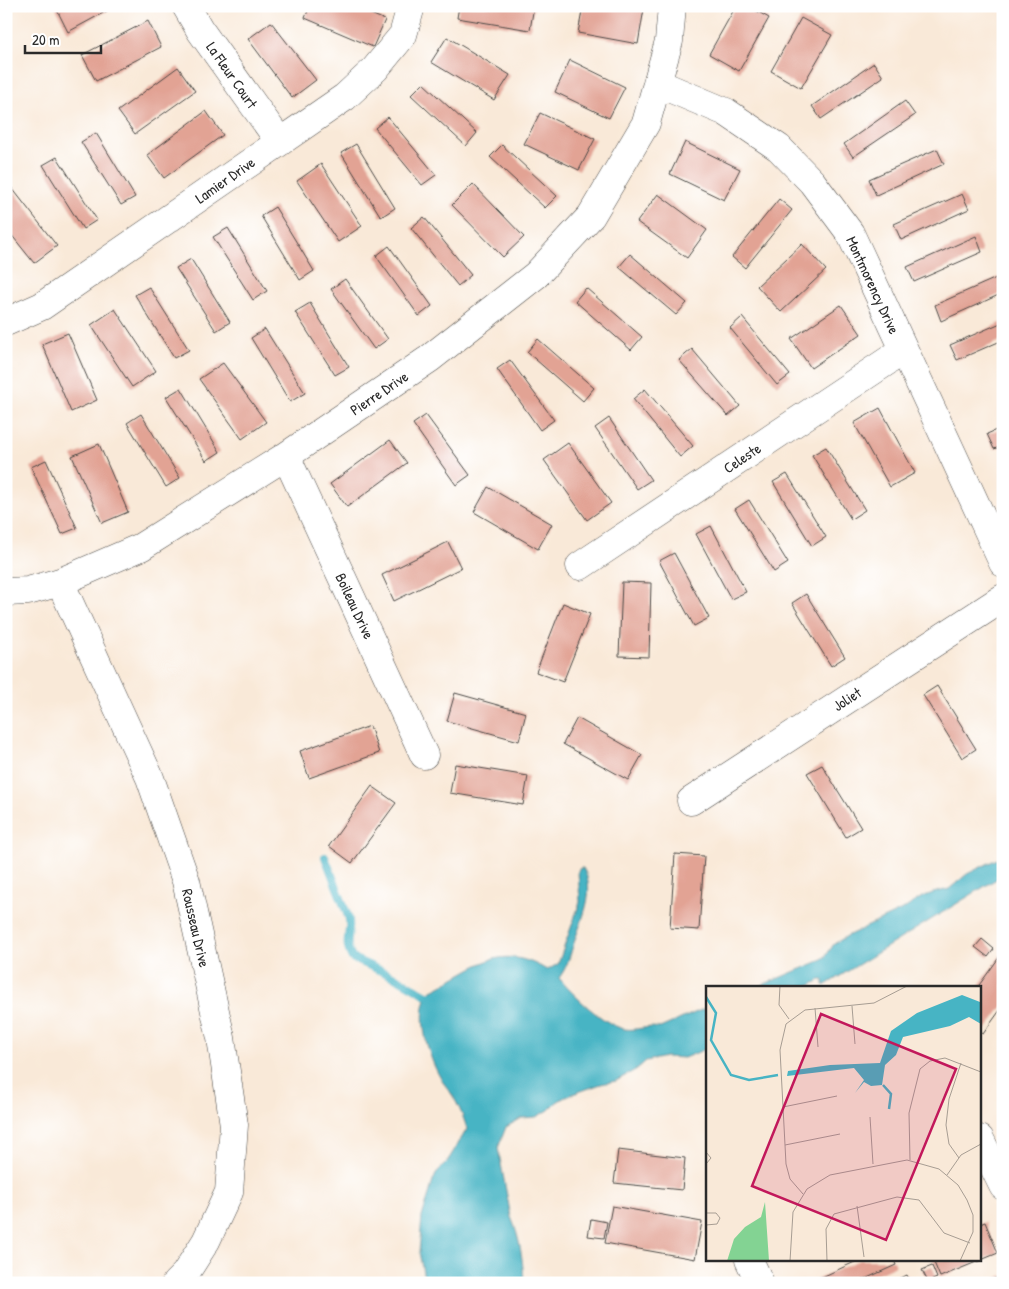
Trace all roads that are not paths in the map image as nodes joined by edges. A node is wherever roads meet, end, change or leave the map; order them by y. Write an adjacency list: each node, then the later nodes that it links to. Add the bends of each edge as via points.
1 (186, 6): 5 (street, La Fleur Court)
2 (411, 6): 5 (street, Lamier Drive, via 403,35 375,69 345,97)
3 (672, 6): 4 (street, Pierre Drive, via 669,41)
4 (657, 83): 7 (street, Montmorency Drive, via 726,112 780,148 812,182 850,233); 8 (street, Pierre Drive, via 646,123 592,216 536,275 428,359)
5 (280, 142): 6 (street, Lamier Drive, via 42,306)
6 (6, 322)
7 (904, 350): 9 (street, Montmorency Drive); 10 (street, Celeste)
8 (286, 456): 11 (street, Pierre Drive, via 141,547); 14 (street, Boileau Drive)
9 (1003, 563)
10 (580, 566)
11 (60, 582): 12 (street, Pierre Drive); 19 (street, Rousseau Drive, via 150,778 186,881 221,1038 234,1125 229,1192 206,1241)
12 (6, 592)
13 (1003, 598): 15 (street, Joliet)
14 (424, 756)
15 (690, 801)
16 (982, 1143): 17 (street)
17 (1003, 1186)
18 (750, 1262): 20 (street)
19 (176, 1283)
20 (760, 1283)

